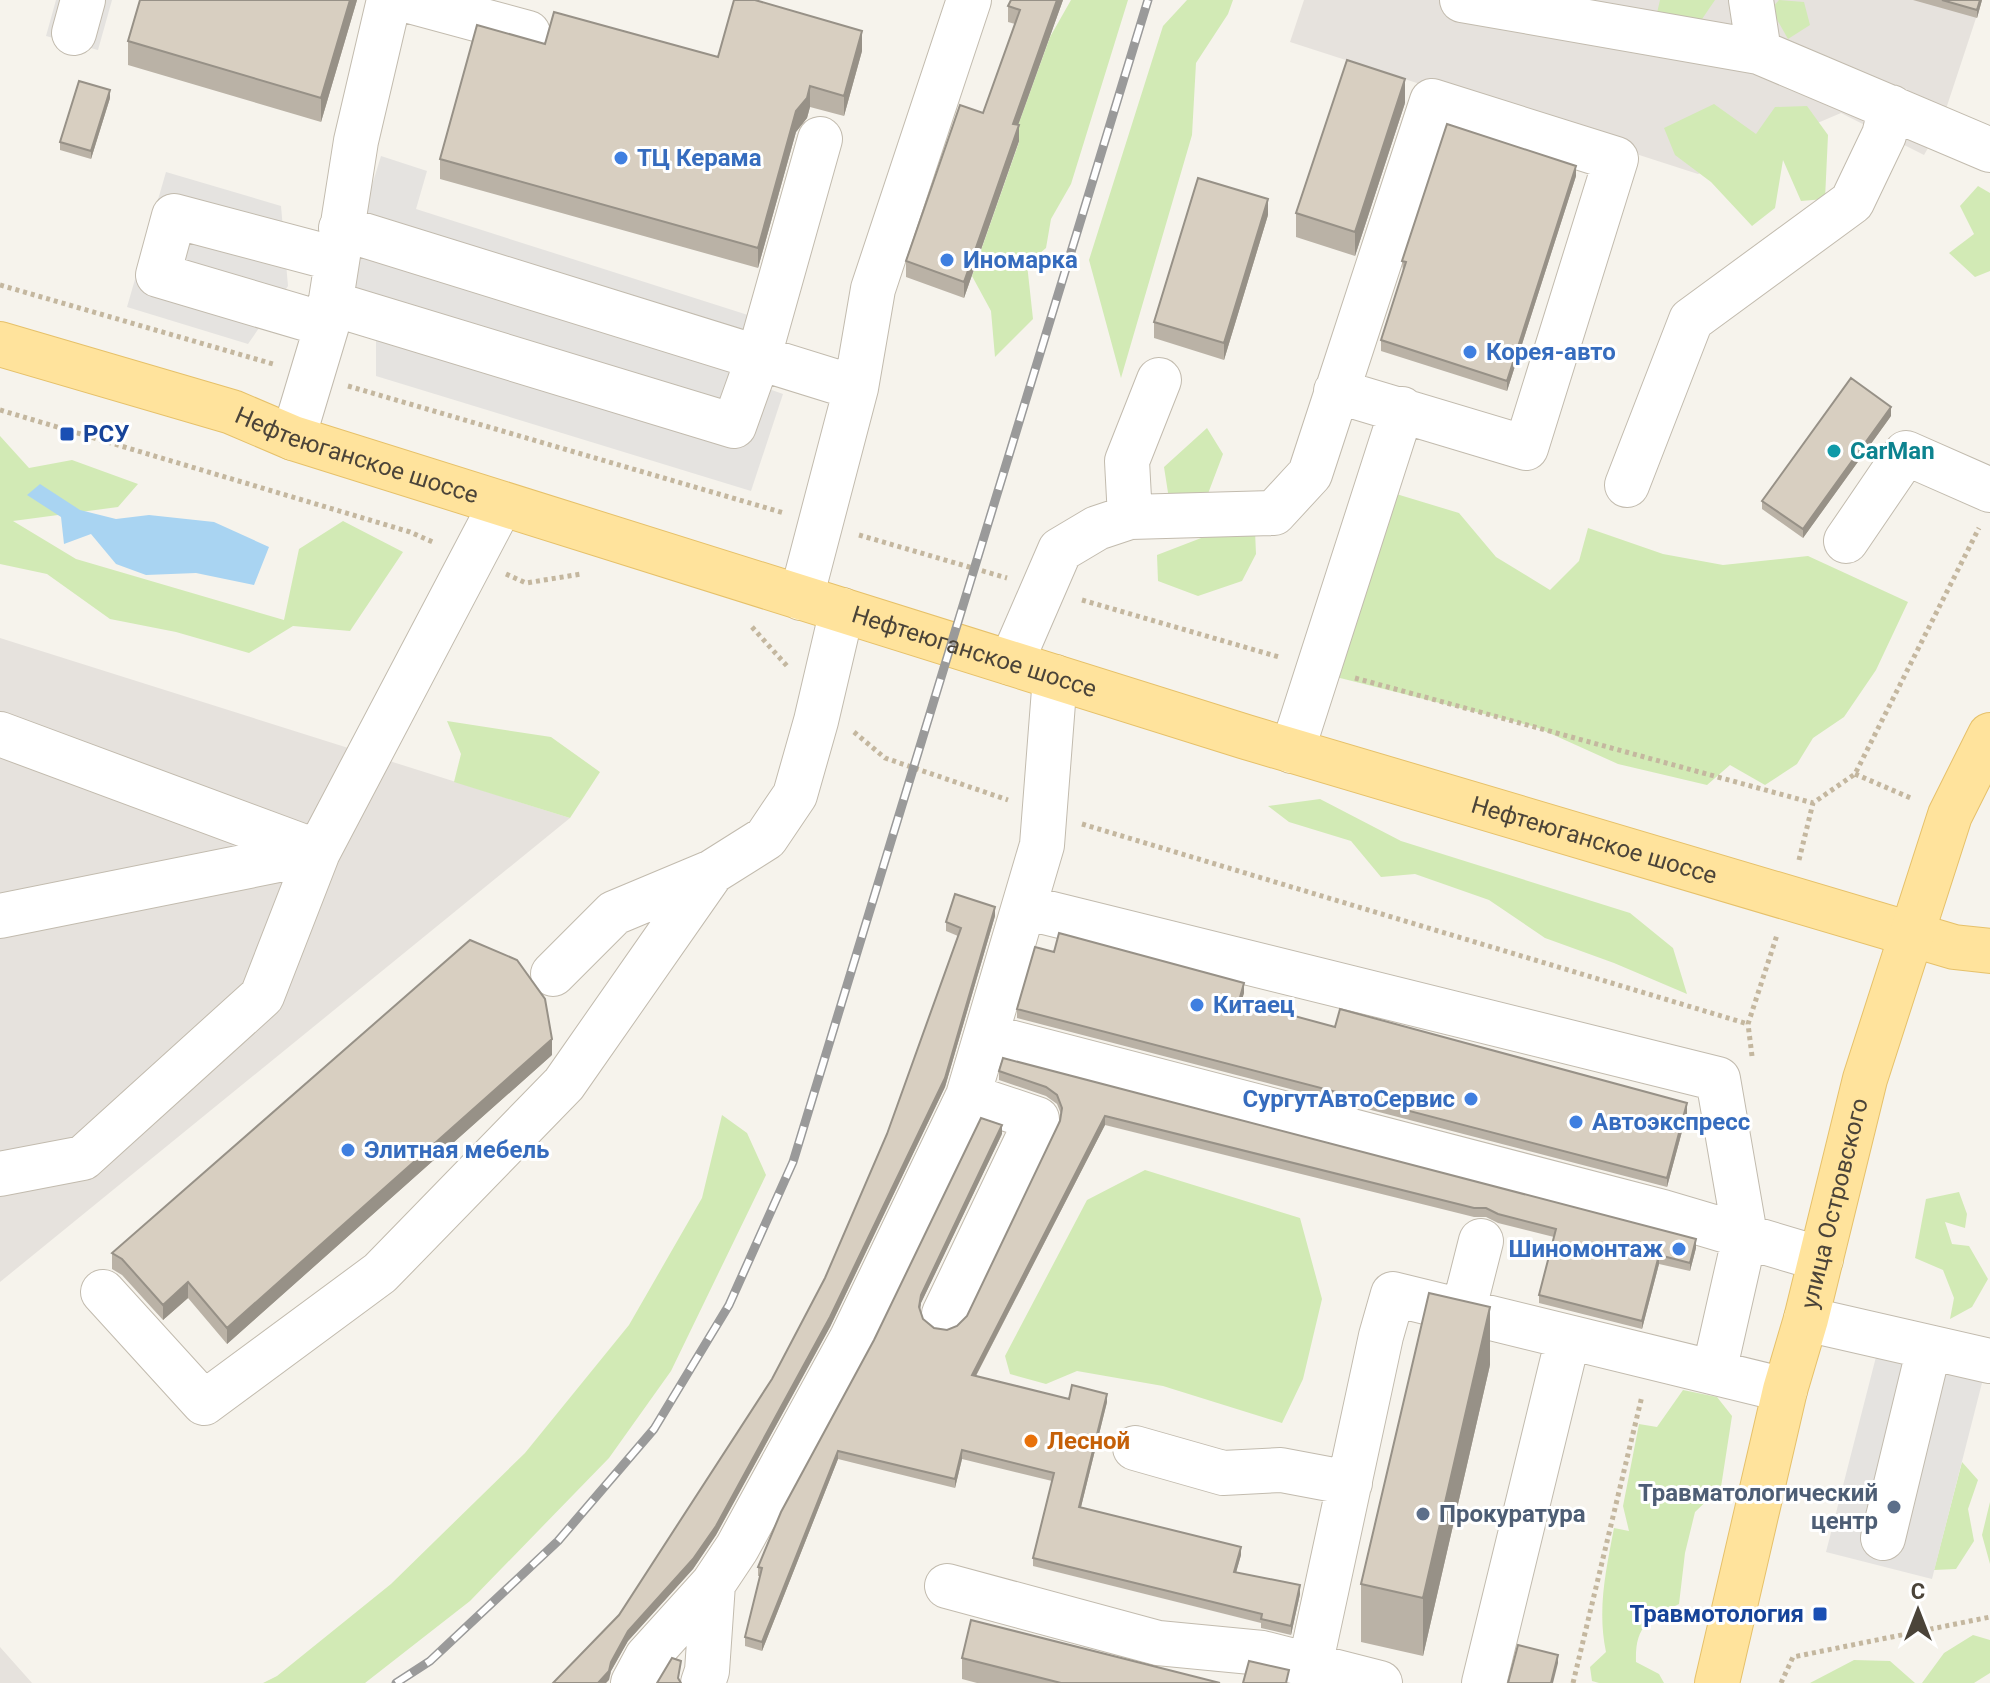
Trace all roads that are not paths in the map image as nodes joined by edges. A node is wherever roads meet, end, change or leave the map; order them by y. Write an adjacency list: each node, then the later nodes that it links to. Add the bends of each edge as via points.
1 (389, 0): 11 (lane, via 356,141)
2 (406, 0): 6 (lane)
3 (969, 0): 16 (lane, via 873,289)
4 (1462, 0): 7 (lane)
5 (1751, 0): 7 (lane)
6 (528, 33)
7 (1759, 52): 8 (lane)
8 (1891, 107): 10 (lane); 20 (lane, via 1884,135 1852,202 1691,320)
9 (820, 139): 14 (lane)
10 (1990, 150)
11 (339, 244): 12 (lane); 12 (lane, via 174,216 158,275); 14 (lane)
12 (328, 314): 14 (lane, via 734,426); 19 (lane)
13 (0, 344): 19 (main road, Нефтеюганское шоссе, via 232,412)
14 (759, 356): 16 (lane)
15 (1159, 380): 23 (lane, via 1127,461)
16 (856, 388): 25 (lane, via 821,524)
17 (1336, 391): 18 (lane); 18 (lane, via 1432,101 1616,159 1526,448); 23 (lane, via 1310,474 1274,513)
18 (1402, 409): 30 (lane)
19 (293, 438): 21 (main road, Нефтеюганское шоссе)
20 (1627, 485)
21 (501, 504): 25 (main road, Нефтеюганское шоссе); 31 (lane)
22 (1986, 504): 24 (lane, via 1906,453)
23 (1130, 517): 26 (lane, via 1097,528 1060,550)
24 (1846, 541)
25 (822, 604): 26 (main road, Нефтеюганское шоссе); 32 (lane, via 820,705 795,795 766,838)
26 (1011, 663): 27 (main road, Нефтеюганское шоссе)
27 (1055, 677): 30 (main road, Нефтеюганское шоссе); 33 (lane, via 1042,845)
28 (0, 734): 31 (lane)
29 (1990, 735): 35 (main road, улица Островского, via 1950,815)
30 (1292, 751): 35 (main road, Нефтеюганское шоссе)
31 (318, 852): 34 (lane); 40 (lane, via 262,996 83,1158)
32 (712, 872): 37 (lane, via 614,913); 44 (lane, via 564,1084 380,1273 204,1403)
33 (1024, 907): 38 (lane); 41 (lane, via 1718,1079)
34 (0, 916)
35 (1910, 934): 36 (main road, Нефтеюганское шоссе); 43 (main road, улица Островского, via 1865,1079)
36 (1978, 955)
37 (553, 974)
38 (986, 1036): 39 (lane); 41 (lane)
39 (968, 1096): 46 (lane, via 1037,1119); 56 (lane, via 852,1338)
40 (0, 1174)
41 (1745, 1235): 43 (lane); 51 (lane)
42 (1481, 1241): 45 (lane)
43 (1821, 1259): 47 (main road, улица Островского)
44 (103, 1292)
45 (1463, 1312): 48 (lane); 54 (lane, via 1393,1294)
46 (944, 1314)
47 (1806, 1319): 49 (lane); 52 (main road, улица Островского)
48 (1568, 1338): 51 (lane); 62 (lane)
49 (1929, 1348): 50 (lane); 55 (lane)
50 (1990, 1361)
51 (1714, 1372): 52 (lane)
52 (1785, 1390): 63 (main road, улица Островского)
53 (1135, 1448): 54 (lane, via 1223,1473 1281,1470)
54 (1350, 1483): 58 (lane)
55 (1883, 1538)
56 (713, 1584): 59 (lane, via 647,1657); 60 (lane)
57 (947, 1586): 58 (lane, via 1158,1643 1262,1653)
58 (1310, 1666): 61 (lane)
59 (633, 1683)
60 (703, 1683)
61 (1380, 1683)
62 (1484, 1683)
63 (1717, 1683)

